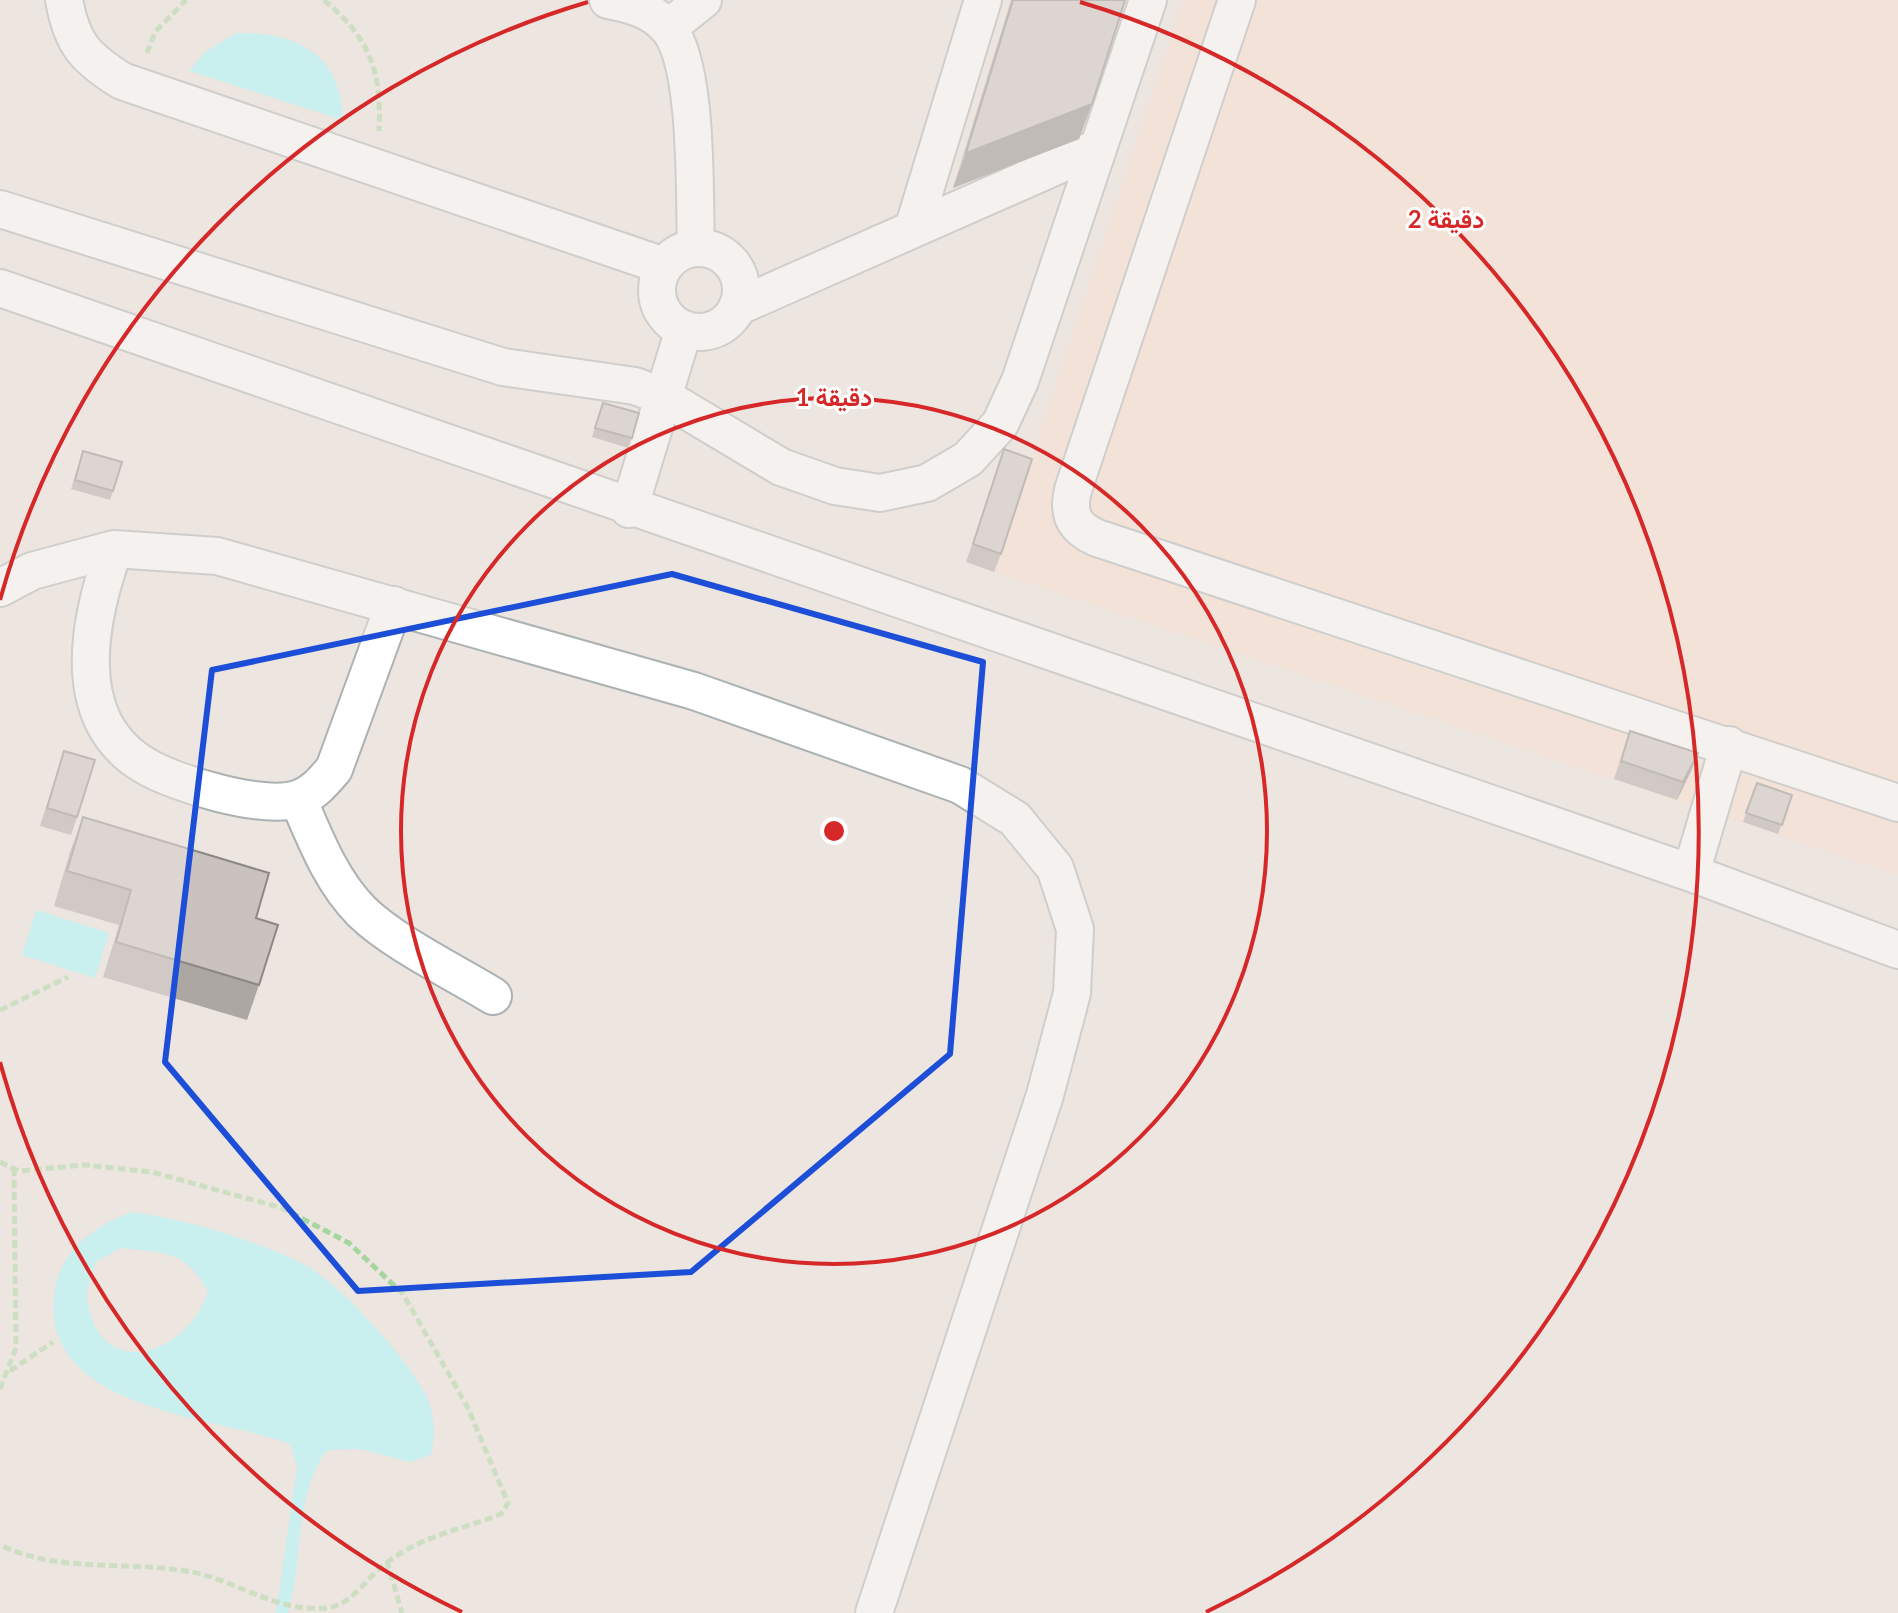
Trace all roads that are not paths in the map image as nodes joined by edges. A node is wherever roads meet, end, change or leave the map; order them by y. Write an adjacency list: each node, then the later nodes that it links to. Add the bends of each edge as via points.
1 (64, 0): 12 (street, via 70,32 92,62 135,86)
2 (608, 0): 7 (street, via 651,13)
3 (703, 0): 7 (street)
4 (983, 0): 10 (street)
5 (1148, 0): 8 (street)
6 (1237, 0): 21 (street, via 1073,490 1073,520 1097,538)
7 (668, 28): 11 (street, via 686,69)
8 (1097, 148): 10 (street); 16 (street, via 1020,381 1000,424 968,459 927,483 880,493 835,486 781,467)
9 (0, 209): 16 (street, via 503,367 635,386)
10 (913, 229): 14 (street)
11 (696, 248): 12 (street, via 673,256); 14 (street, via 713,250 738,274)
12 (664, 266): 15 (street, via 657,283 658,303 668,319)
13 (0, 288): 17 (street)
14 (737, 307): 15 (street, via 715,328)
15 (684, 329): 16 (street)
16 (664, 397): 17 (street)
17 (629, 509): 24 (street)
18 (114, 549): 19 (street, via 32,571); 20 (street, via 217,556); 22 (street, via 96,609 92,658 96,701 114,738 128,754 163,774 249,799)
19 (0, 588)
20 (394, 605): 22 (street, via 334,769); 27 (street, via 694,691 960,785 1015,819 1055,868 1075,929 1072,993 1045,1095)
21 (1729, 745): 23 (street); 24 (street)
22 (298, 799): 26 (street, via 324,860 363,912)
23 (1898, 803)
24 (1691, 873): 25 (street)
25 (1898, 950)
26 (493, 996)
27 (874, 1613)

